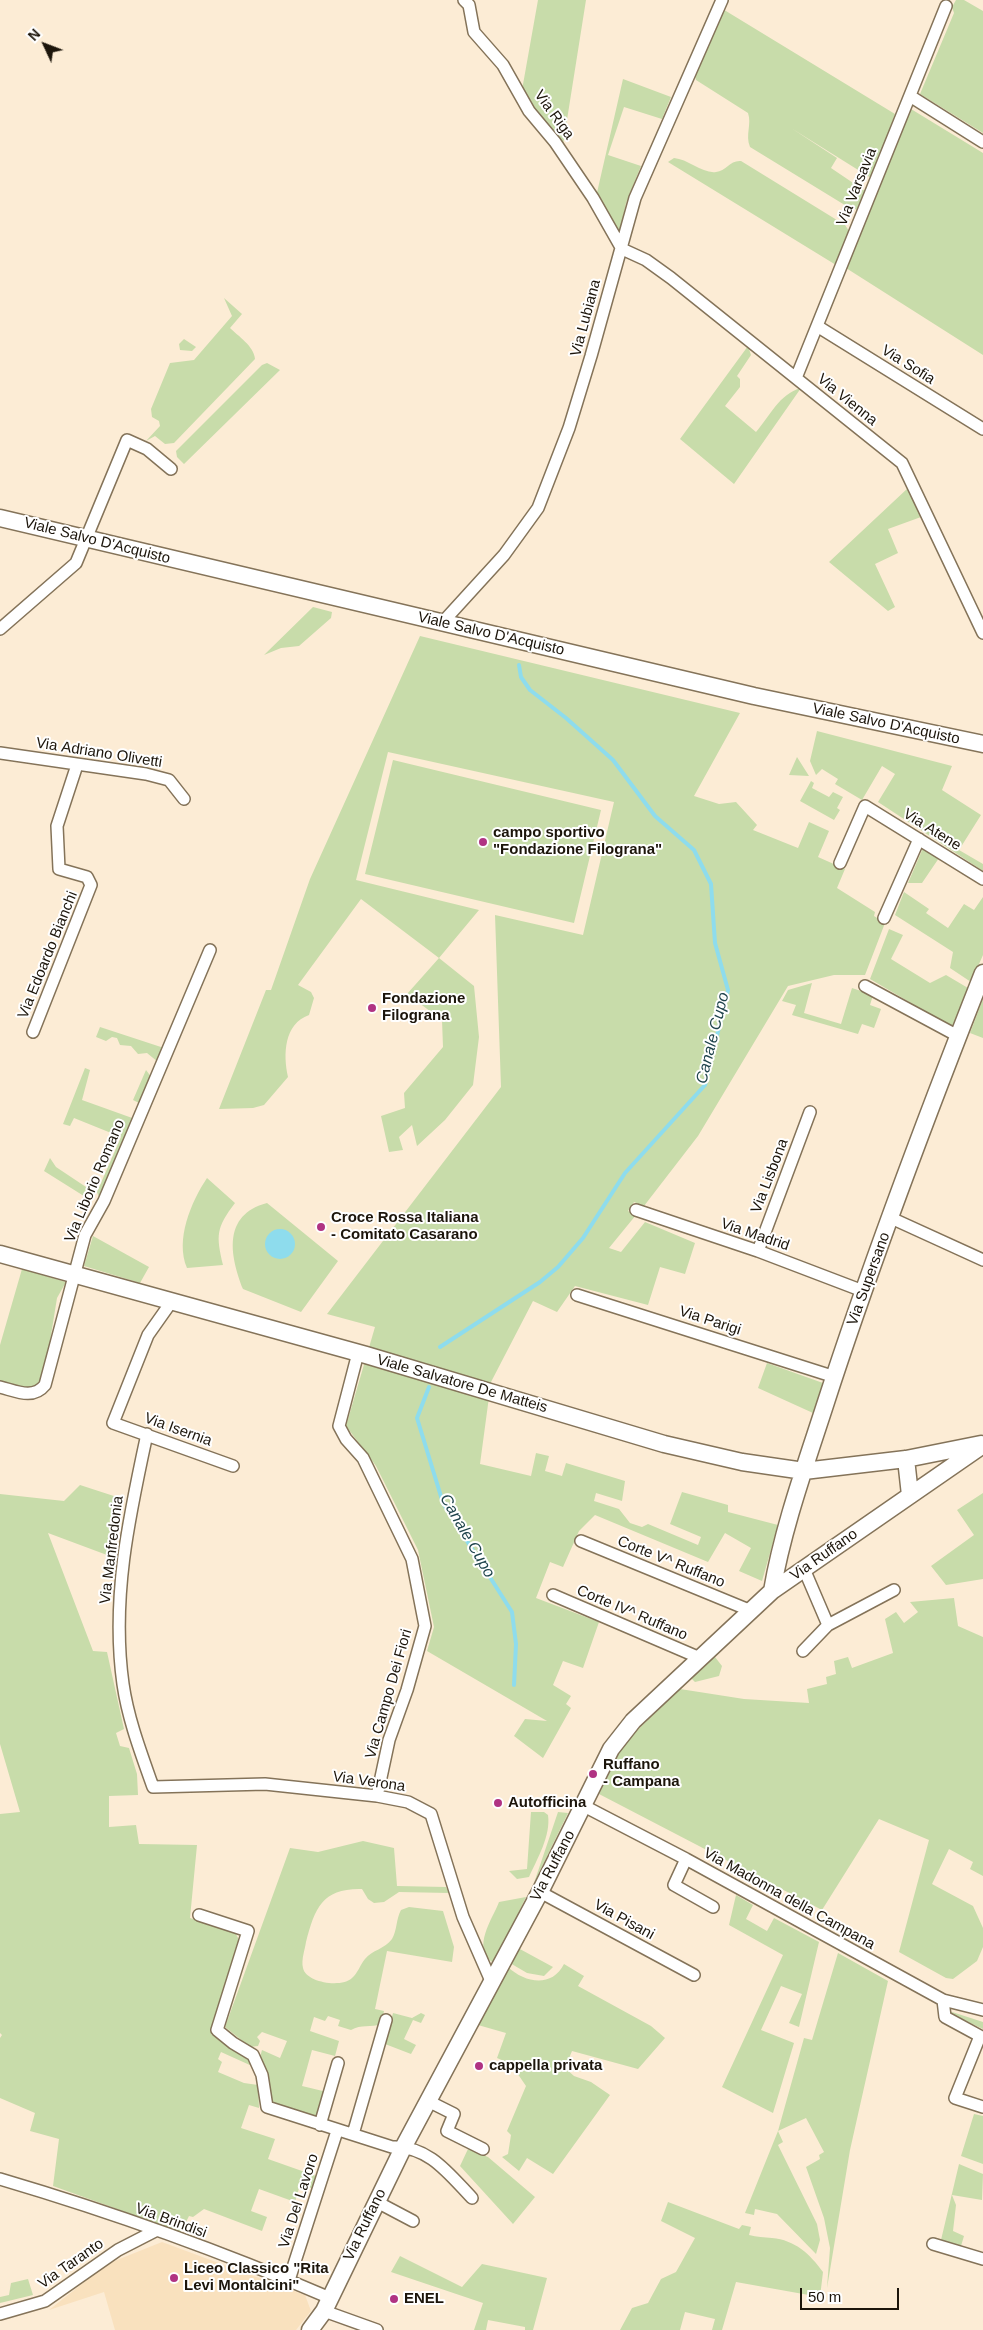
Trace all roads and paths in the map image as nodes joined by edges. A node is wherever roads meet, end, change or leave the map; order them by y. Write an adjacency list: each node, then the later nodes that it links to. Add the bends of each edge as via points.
1 (464, 0): 6 (street, Via Riga, via 469,5 474,32 503,65 529,111 555,142 593,198)
2 (722, 0): 6 (street, Via Lubiana, via 635,198)
3 (946, 6): 4 (street, Via Varsavia)
4 (910, 96): 5 (street); 7 (street, Via Varsavia)
5 (983, 142)
6 (622, 249): 8 (street, Via Vienna, via 646,260 672,278); 13 (street, Via Lubiana, via 569,428 538,508 504,555)
7 (817, 326): 8 (street, Via Varsavia); 9 (street, Via Sofia)
8 (796, 378): 15 (street, Via Vienna, via 902,463)
9 (983, 430)
10 (171, 469): 12 (street, via 147,449 127,440)
11 (0, 518): 12 (street, Viale Salvo D'Acquisto)
12 (87, 539): 13 (street, Viale Salvo D'Acquisto); 14 (street, via 76,563)
13 (442, 623): 16 (street, Viale Salvo D'Acquisto, via 754,696)
14 (0, 629)
15 (983, 633)
16 (983, 744)
17 (0, 753): 18 (street, Via Adriano Olivetti)
18 (77, 764): 19 (street, Via Adriano Olivetti, via 169,780); 27 (street, Via Edoardo Bianchi, via 57,826 59,869 87,876 91,885)
19 (184, 800)
20 (919, 839): 21 (street, Via Atene, via 865,806); 22 (street, Via Atene); 23 (street)
21 (840, 862)
22 (983, 879)
23 (884, 918)
24 (210, 950): 35 (street, Via Liborio Romano, via 104,1201 85,1235)
25 (983, 973): 28 (street, Via Supersano)
26 (865, 986): 28 (street)
27 (33, 1032)
28 (958, 1036): 31 (street, Via Supersano)
29 (810, 1112): 32 (street, Via Lisbona)
30 (636, 1210): 32 (street, Via Madrid)
31 (891, 1218): 34 (street); 36 (street, Via Supersano)
32 (758, 1252): 36 (street, Via Madrid)
33 (0, 1254): 35 (street, Viale Salvatore De Matteis)
34 (983, 1260)
35 (75, 1275): 38 (street, Viale Salvatore De Matteis); 41 (street, Via Liborio Romano, via 45,1385 32,1395)
36 (864, 1291): 40 (street, Via Supersano)
37 (577, 1295): 40 (street, Via Parigi)
38 (172, 1301): 39 (street, Viale Salvatore De Matteis); 42 (street, Via Isernia, via 148,1335 113,1423)
39 (362, 1354): 47 (street, Viale Salvatore De Matteis, via 664,1444 742,1462); 59 (street, Via Campo Dei Fiori, via 339,1426 363,1458 412,1559 425,1626 389,1740)
40 (835, 1376): 47 (street, Via Supersano)
41 (0, 1387)
42 (147, 1434): 46 (street, Via Isernia); 58 (street, Via Manfredonia, via 120,1578 118,1643 123,1686)
43 (983, 1444): 44 (street, Via Ruffano); 48 (street, Via Ruffano)
44 (930, 1454): 45 (street, Viale Salvatore De Matteis)
45 (906, 1459): 47 (street, Viale Salvatore De Matteis); 48 (street)
46 (233, 1466)
47 (804, 1471): 52 (street, Via Supersano)
48 (910, 1495): 50 (street, Via Ruffano)
49 (581, 1541): 54 (street, Corte V^ Ruffano)
50 (804, 1569): 52 (street, Via Ruffano); 55 (street)
51 (894, 1590): 55 (street)
52 (772, 1591): 54 (street, Via Ruffano)
53 (553, 1595): 57 (street, Corte IV^ Ruffano)
54 (749, 1610): 57 (street, Via Ruffano)
55 (828, 1625): 56 (street)
56 (802, 1651)
57 (700, 1658): 60 (street, Via Ruffano, via 633,1721 611,1749)
58 (152, 1787): 59 (street, Via Verona, via 265,1784)
59 (377, 1796): 66 (street, Via Verona, via 408,1802 430,1814 463,1917)
60 (584, 1806): 61 (street, Via Madonna della Campana); 62 (street, Via Ruffano)
61 (686, 1860): 63 (street, via 674,1884); 67 (street, Via Madonna della Campana)
62 (540, 1892): 65 (street, Via Pisani); 66 (street, Via Ruffano)
63 (713, 1906)
64 (200, 1915): 73 (street, via 248,1931 217,2030 253,2055 262,2075 267,2107)
65 (694, 1975)
66 (491, 1981): 71 (street, Via Ruffano)
67 (943, 2000): 68 (street, Via Madonna della Campana); 72 (street, via 945,2017 980,2036 955,2098)
68 (983, 2010)
69 (386, 2020): 75 (street)
70 (338, 2063): 73 (street)
71 (428, 2101): 76 (street, Via Ruffano); 77 (street, via 454,2114 447,2131)
72 (983, 2107)
73 (320, 2125): 74 (street)
74 (337, 2130): 75 (street); 85 (street, Via Del Lavoro)
75 (353, 2134): 76 (street, via 392,2147)
76 (404, 2146): 79 (street, via 436,2160); 80 (street, Via Ruffano)
77 (484, 2149)
78 (0, 2179): 82 (street, Via Brindisi)
79 (472, 2198)
80 (377, 2202): 81 (street); 86 (street, Via Ruffano)
81 (413, 2221)
82 (155, 2230): 85 (street, Via Brindisi); 87 (street, Via Taranto, via 118,2250 45,2301)
83 (933, 2244): 84 (street)
84 (983, 2259)
85 (289, 2280): 86 (street, Via Brindisi)
86 (327, 2304): 88 (street, Via Ruffano); 89 (street, Via Brindisi)
87 (0, 2314)
88 (310, 2330)
89 (377, 2330)

